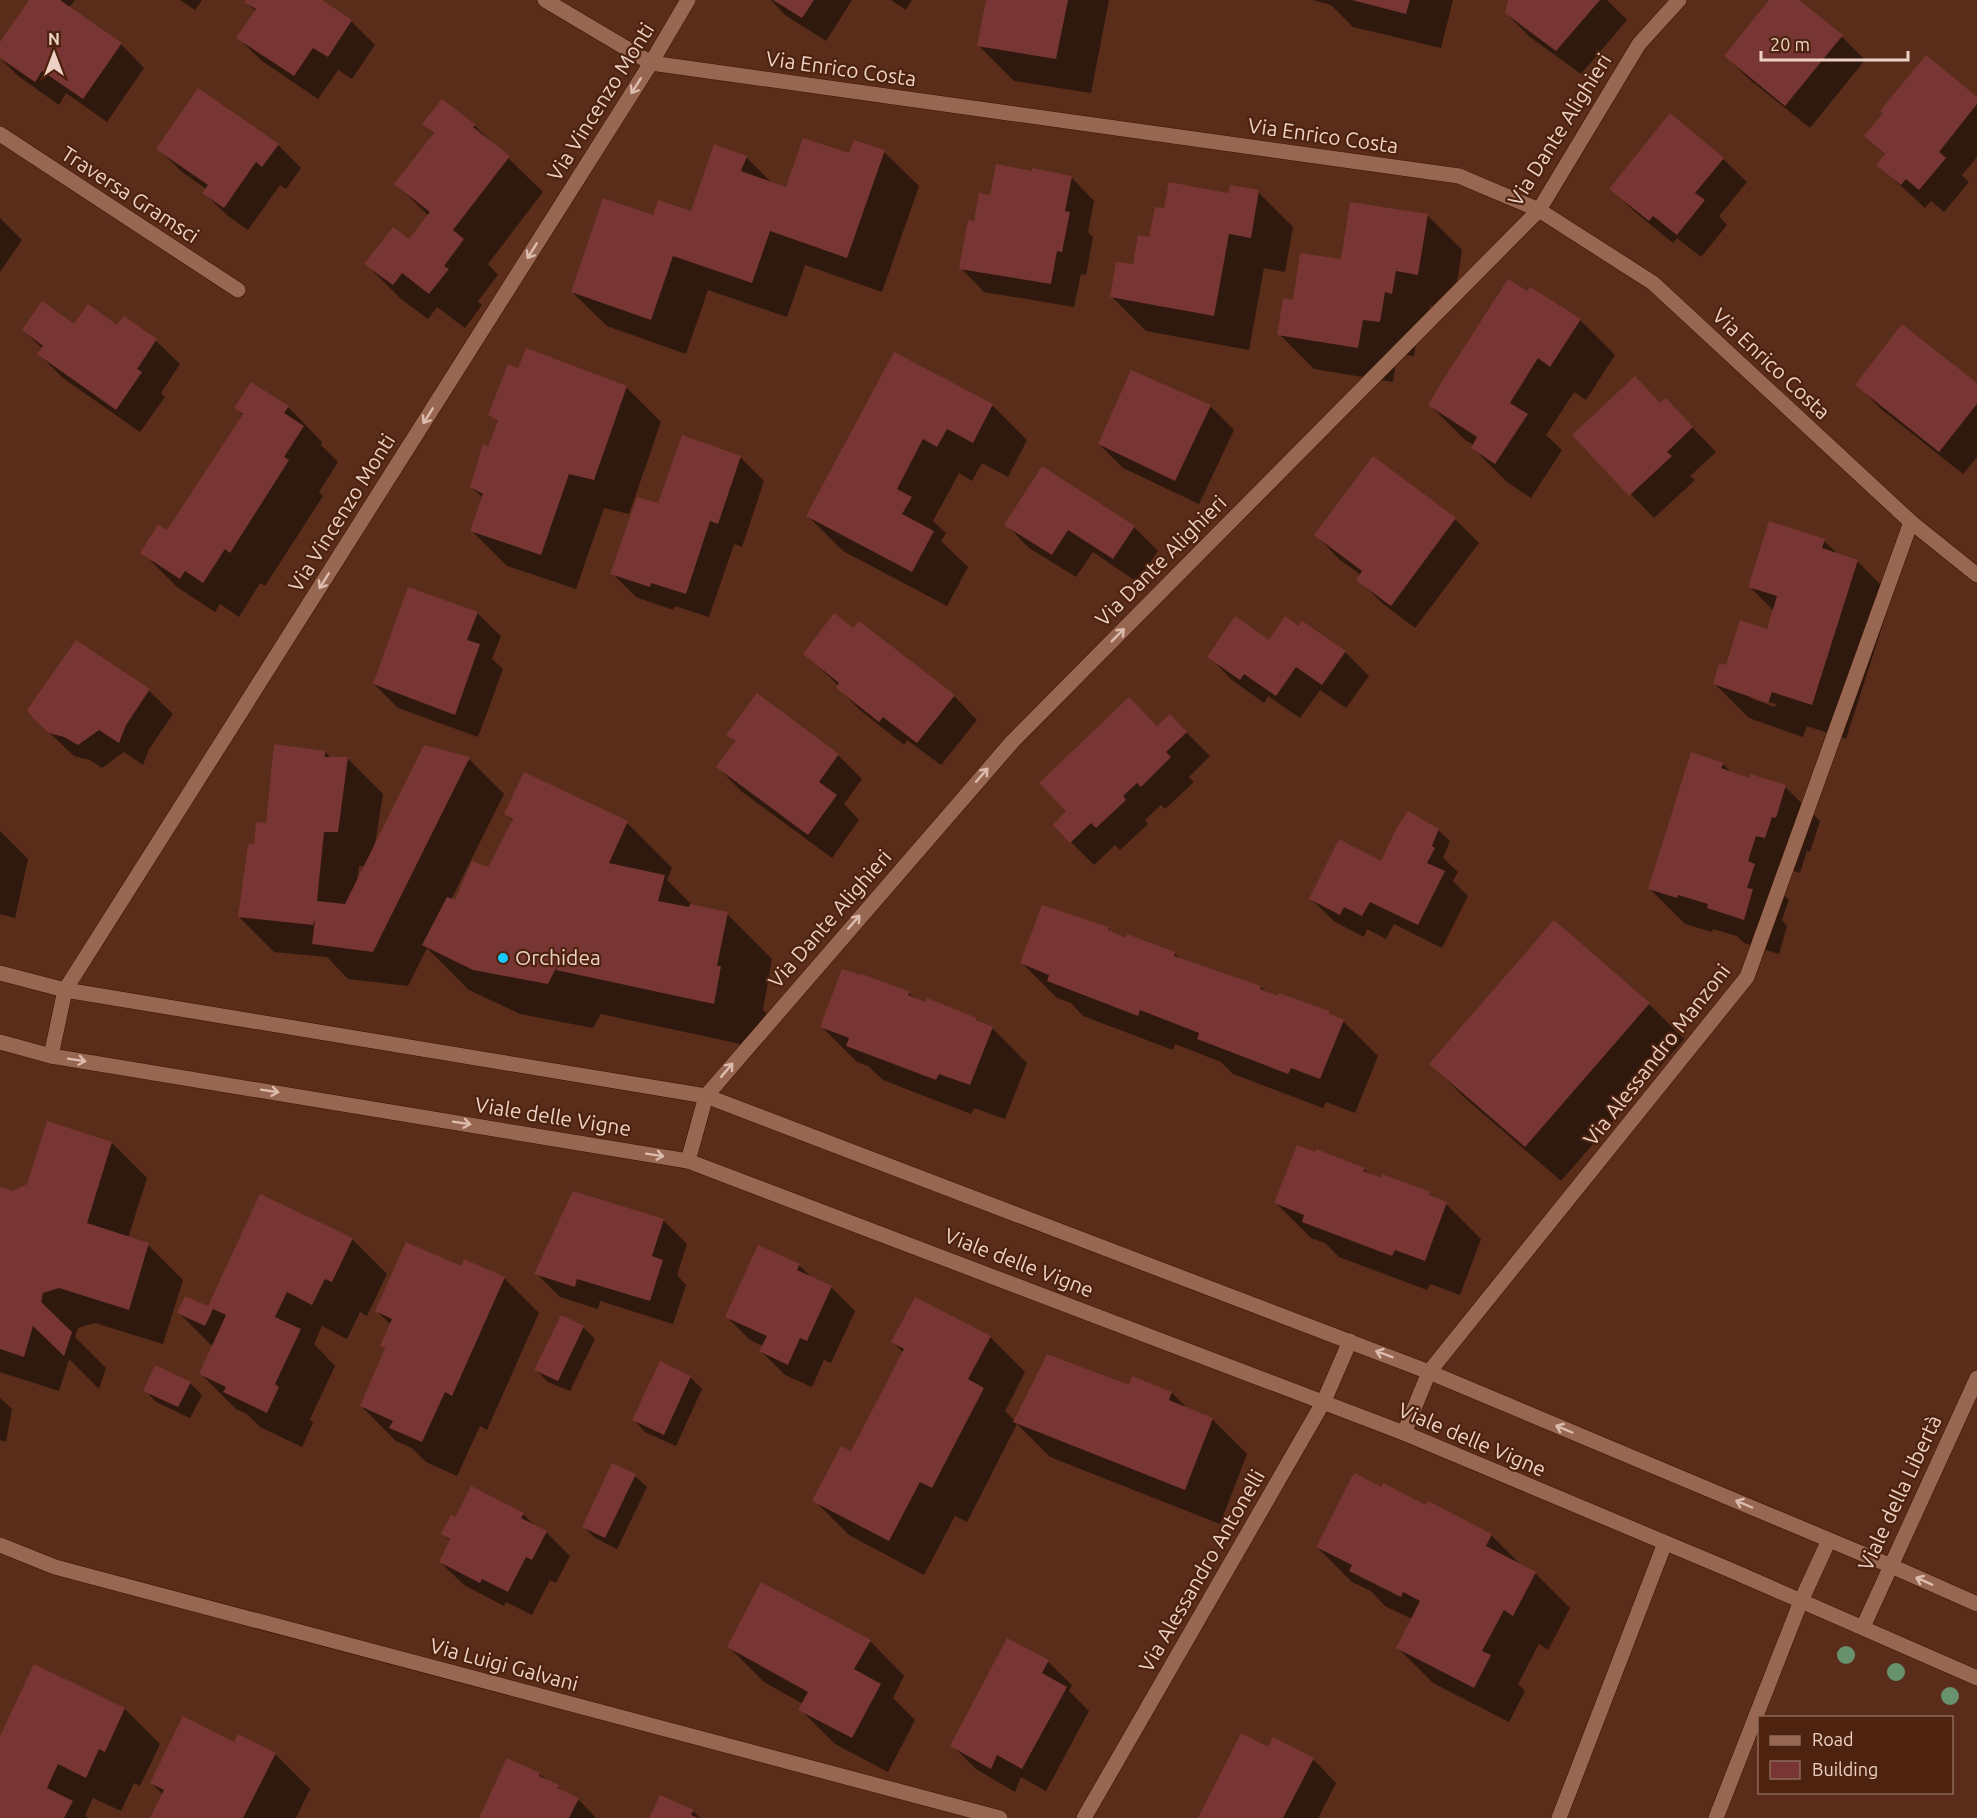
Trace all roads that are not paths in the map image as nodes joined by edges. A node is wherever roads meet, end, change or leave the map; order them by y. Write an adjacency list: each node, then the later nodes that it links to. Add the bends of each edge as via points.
1 (545, 0): 4 (street, Via Enrico Costa)
2 (688, 0): 4 (street, Via Vincenzo Monti)
3 (1679, 0): 6 (street, Via Dante Alighieri, via 1639,44)
4 (651, 63): 6 (street, Via Enrico Costa, via 1459,176); 11 (street, Via Vincenzo Monti, one-way to 11)
5 (0, 134): 7 (street, Traversa Gramsci)
6 (1539, 210): 8 (street, Via Enrico Costa, via 1653,283); 14 (street, Via Dante Alighieri, one-way to 6, via 1012,742)
7 (238, 290)
8 (1911, 522): 9 (street, Via Enrico Costa); 17 (street, Via Alessandro Manzoni, via 1748,977)
9 (1977, 575)
10 (0, 973): 11 (street)
11 (65, 990): 13 (street, Via Vincenzo Monti); 14 (street)
12 (0, 1042): 13 (street, Viale delle Vigne)
13 (51, 1056): 15 (street, Viale delle Vigne, one-way to 15)
14 (706, 1096): 15 (street, Via Dante Alighieri); 16 (street)
15 (688, 1161): 19 (street, Viale delle Vigne)
16 (1350, 1341): 17 (street, one-way to 16); 19 (street, Via Alessandro Antonelli)
17 (1430, 1372): 20 (street, Via Alessandro Manzoni); 21 (street, one-way to 17)
18 (1977, 1378): 24 (street, Viale della Libertà)
19 (1324, 1401): 20 (street, Viale delle Vigne); 30 (street, Via Alessandro Antonelli)
20 (1404, 1433): 22 (street, Viale delle Vigne)
21 (1829, 1540): 24 (street); 25 (street)
22 (1665, 1543): 25 (street, Viale delle Vigne); 31 (street)
23 (0, 1545): 29 (street, Via Luigi Galvani, via 55,1567)
24 (1889, 1565): 26 (street, one-way to 24); 27 (street, Viale della Libertà)
25 (1801, 1600): 27 (street, Viale delle Vigne); 32 (street)
26 (1977, 1604)
27 (1863, 1627): 28 (street, Viale delle Vigne)
28 (1977, 1678)
29 (1000, 1818)
30 (1084, 1818)
31 (1558, 1818)
32 (1716, 1818)

